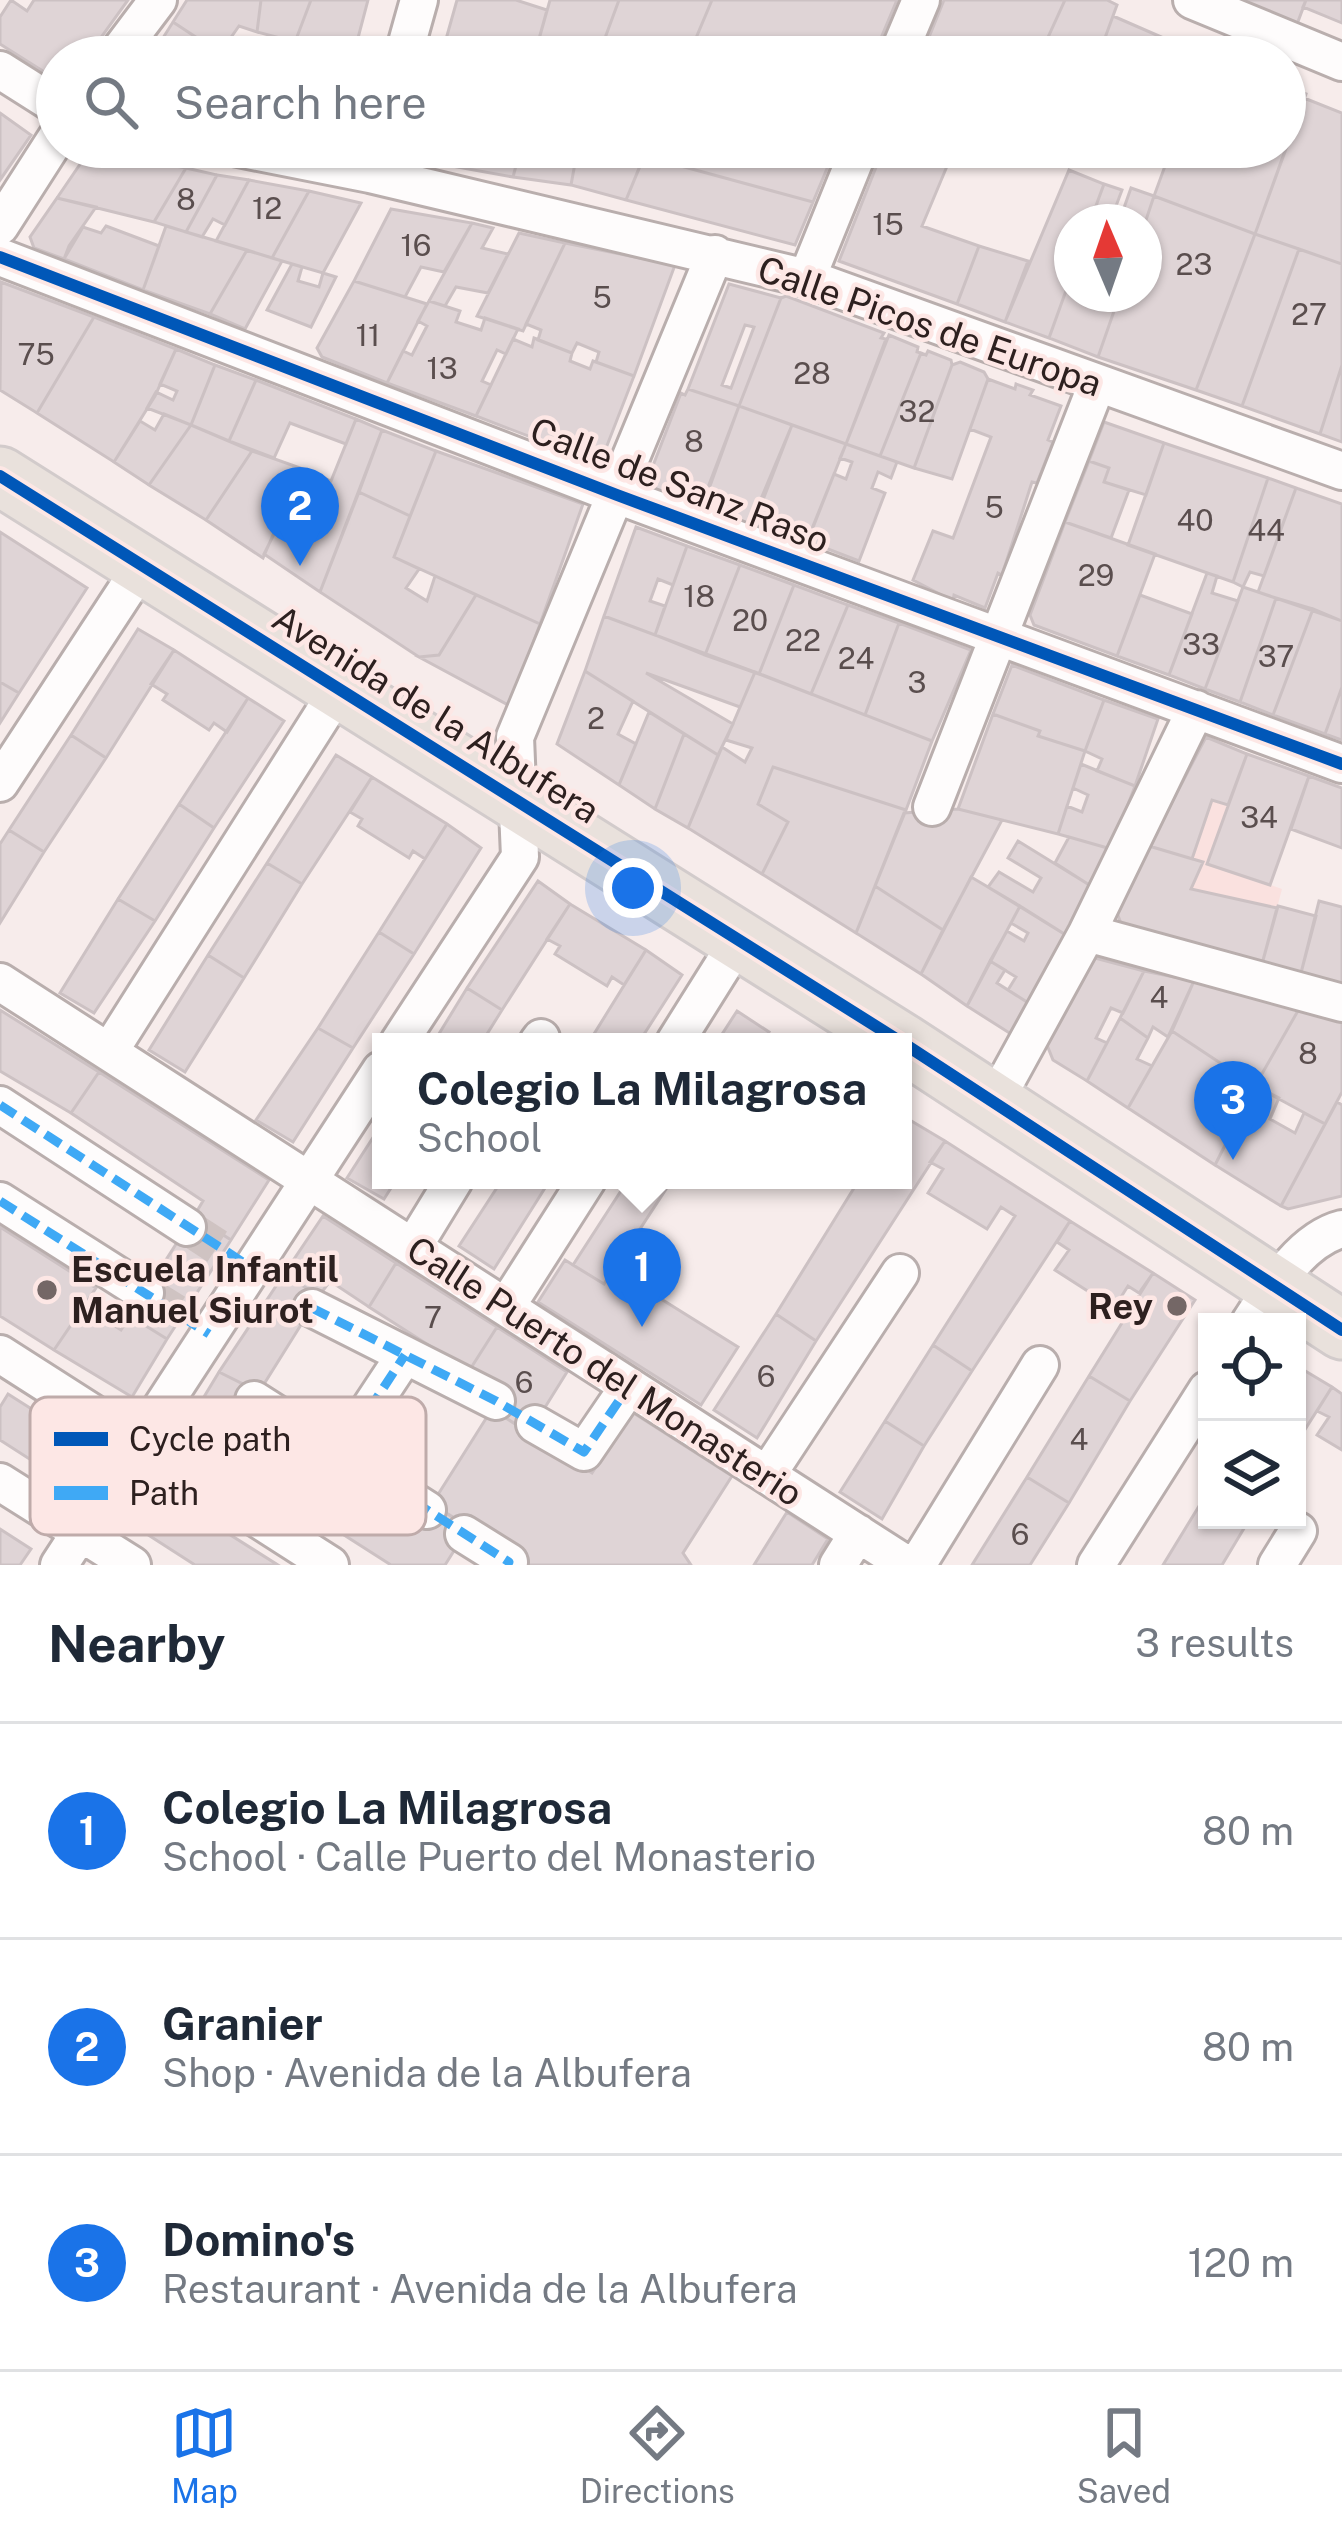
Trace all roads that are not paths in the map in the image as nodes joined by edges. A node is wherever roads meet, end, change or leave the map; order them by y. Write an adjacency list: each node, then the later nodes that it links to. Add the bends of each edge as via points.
1 (158, 0): 5 (street)
2 (419, 0): 6 (street)
3 (920, 0): 7 (street)
4 (1192, 0): 8 (street)
5 (131, 36)
6 (409, 36)
7 (905, 36)
8 (1279, 36)
9 (1306, 47): 10 (street)
10 (1342, 62)
11 (0, 70): 12 (street)
12 (36, 93)
13 (37, 168): 16 (street)
14 (400, 168): 17 (street, Calle Picos de Europa)
15 (852, 168): 19 (street)
16 (0, 226)
17 (715, 254): 19 (street, Calle Picos de Europa); 23 (street)
18 (0, 257): 23 (street, Calle de Sanz Raso)
19 (807, 278): 20 (street, Calle Picos de Europa)
20 (1097, 384): 21 (street, Calle Picos de Europa); 25 (street)
21 (1342, 470)
22 (0, 476): 24 (main road, Avenida de la Albufera)
23 (617, 495): 25 (street, Calle de Sanz Raso); 30 (street, via 515,737)
24 (142, 566): 26 (main road, Avenida de la Albufera); 29 (street)
25 (1001, 638): 27 (street, Calle de Sanz Raso); 31 (street)
26 (339, 689): 30 (main road, Avenida de la Albufera); 40 (street)
27 (1196, 709): 28 (street, Calle de Sanz Raso); 32 (street)
28 (1342, 764)
29 (0, 783)
30 (516, 799): 33 (main road, Avenida de la Albufera); 36 (street, via 520,857)
31 (932, 808)
32 (1087, 934): 35 (street); 42 (street)
33 (740, 940): 37 (street); 38 (main road, Avenida de la Albufera)
34 (0, 982): 40 (street, Calle Puerto del Monasterio)
35 (1342, 1003)
36 (405, 1033)
37 (681, 1033)
38 (888, 1033)
39 (912, 1048): 42 (main road, Avenida de la Albufera)
40 (109, 1052): 44 (street, Calle Puerto del Monasterio)
41 (372, 1084): 44 (street)
42 (995, 1101): 53 (main road, Avenida de la Albufera)
43 (0, 1105): 48 (street)
44 (309, 1180): 50 (street, Calle Puerto del Monasterio); 62 (street, via 238,1260)
45 (448, 1189): 50 (street)
46 (581, 1189): 54 (street)
47 (0, 1201): 52 (street)
48 (187, 1227)
49 (1342, 1229): 53 (street, via 1324,1234)
50 (413, 1247): 54 (street, Calle Puerto del Monasterio)
51 (900, 1273): 67 (street)
52 (145, 1293)
53 (1262, 1304): 56 (main road, Avenida de la Albufera)
54 (506, 1307): 60 (street, Calle Puerto del Monasterio)
55 (312, 1308): 58 (street)
56 (1342, 1330)
57 (0, 1354): 61 (street)
58 (405, 1355): 63 (street); 64 (street)
59 (1040, 1365): 82 (street)
60 (629, 1386): 66 (street, via 584,1451); 67 (street, Calle Puerto del Monasterio)
61 (66, 1397)
62 (161, 1397)
63 (377, 1397)
64 (496, 1401)
65 (1198, 1404): 83 (street)
66 (535, 1424)
67 (766, 1474): 72 (street, Calle Puerto del Monasterio)
68 (0, 1482): 69 (street)
69 (30, 1501)
70 (1298, 1531): 84 (street)
71 (464, 1534): 79 (street)
72 (858, 1534): 80 (street); 81 (street, Calle Puerto del Monasterio)
73 (78, 1535): 76 (street)
74 (85, 1535): 77 (street)
75 (283, 1535): 78 (street)
76 (58, 1565)
77 (132, 1565)
78 (331, 1565)
79 (507, 1565)
80 (838, 1565)
81 (907, 1565)
82 (917, 1565)
83 (1096, 1565)
84 (1276, 1565)

